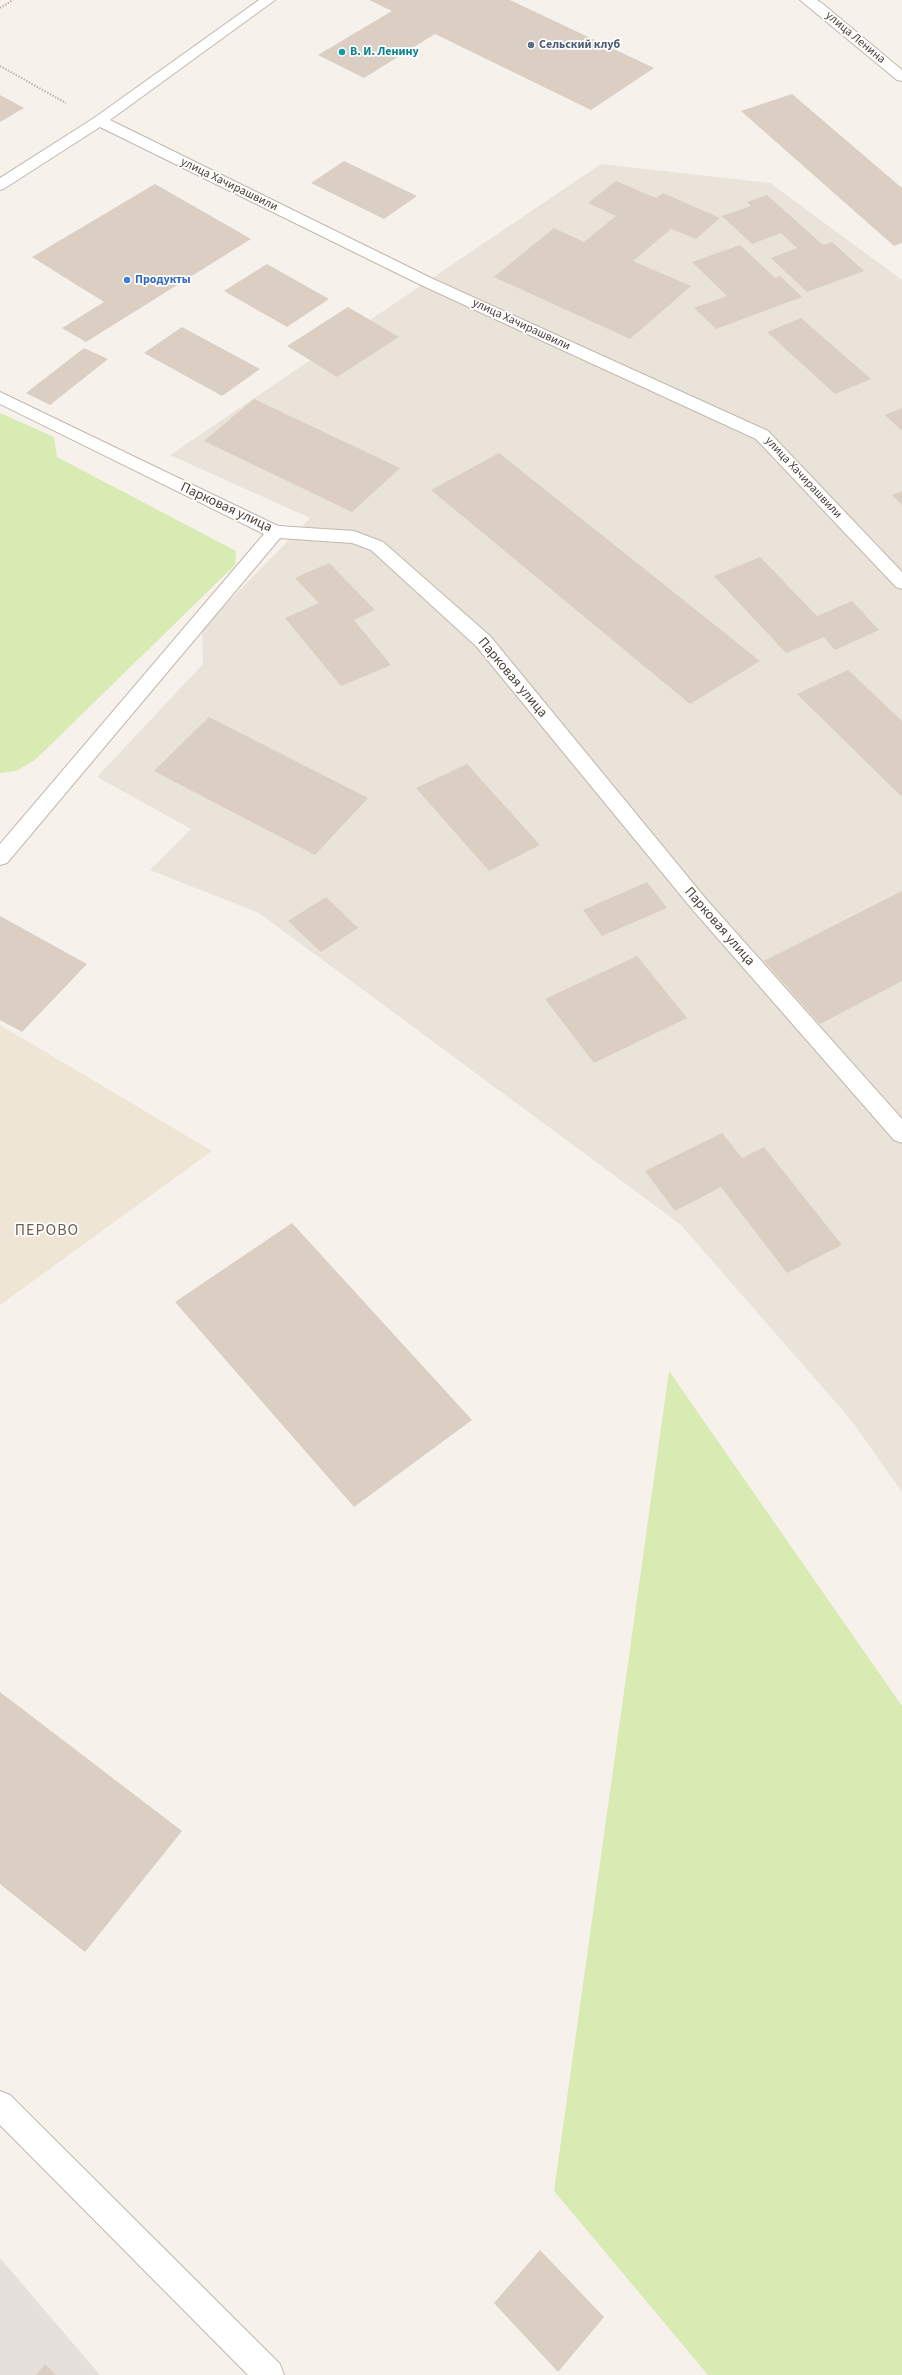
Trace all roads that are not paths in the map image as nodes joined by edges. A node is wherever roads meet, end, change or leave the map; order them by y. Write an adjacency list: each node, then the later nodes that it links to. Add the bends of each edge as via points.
1 (268, 0): 4 (street)
2 (807, 0): 3 (street, улица Ленина)
3 (902, 77)
4 (99, 121): 5 (street); 8 (street, улица Хачирашвили, via 427,282 762,435)
5 (0, 185)
6 (0, 397): 7 (street, Парковая улица)
7 (275, 532): 9 (street); 10 (street, Парковая улица, via 354,537 377,546 483,641 699,904)
8 (902, 583)
9 (0, 858)
10 (902, 1134)
11 (0, 2106): 12 (street)
12 (269, 2375)

